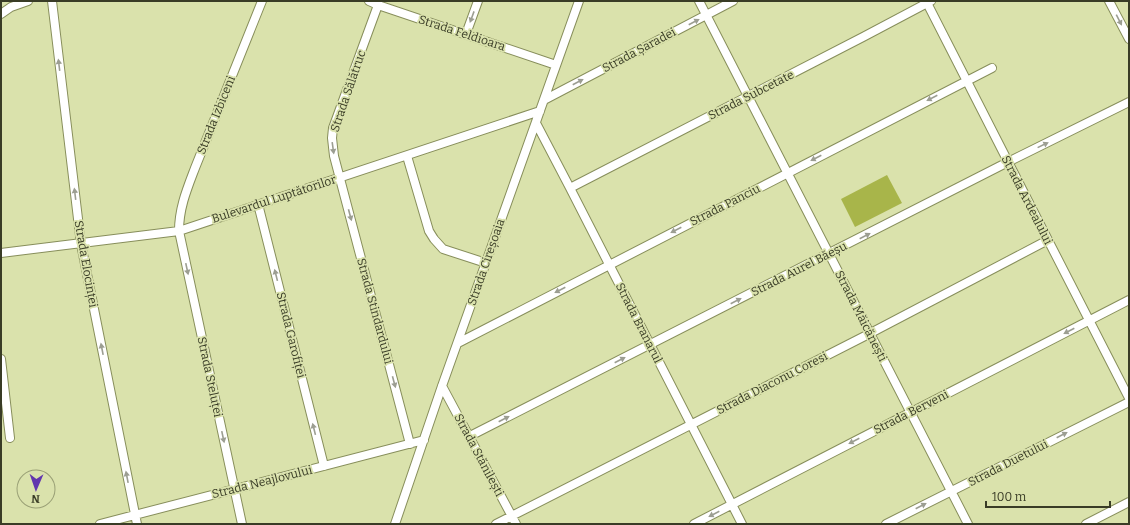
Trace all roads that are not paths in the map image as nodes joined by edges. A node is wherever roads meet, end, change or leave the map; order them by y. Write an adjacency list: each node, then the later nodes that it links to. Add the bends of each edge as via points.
1 (28, 1): 12 (street)
2 (52, 1): 32 (street, Strada Elocinței, one-way to 2)
3 (262, 1): 30 (street, Strada Izbiceni, via 184,196)
4 (368, 1): 11 (street, Strada Feldioara)
5 (478, 1): 14 (street, one-way to 14)
6 (579, 1): 16 (street, Strada Cireșoaia)
7 (699, 1): 13 (street, Strada Măicănești)
8 (733, 1): 13 (street, Strada Șaradei)
9 (1109, 1): 15 (street, one-way to 15)
10 (928, 2): 18 (street, Strada Ardealului); 19 (street, Strada Subcetate)
11 (378, 5): 14 (street, Strada Feldioara); 27 (street, Strada Sălătruc, one-way to 27, via 333,128 332,148)
12 (1, 14)
13 (706, 15): 19 (street, Strada Măicănești); 20 (street, Strada Șaradei, one-way to 13)
14 (466, 34): 16 (street, Strada Feldioara)
15 (1129, 39)
16 (556, 64): 20 (street, Strada Cireșoaia)
17 (992, 68): 18 (street, Strada Panciu)
18 (967, 81): 25 (street, Strada Ardealului); 26 (street, Strada Panciu, one-way to 26)
19 (748, 96): 26 (street, Strada Măicănești); 28 (street, Strada Subcetate)
20 (544, 100): 22 (street, Strada Cireșoaia)
21 (1129, 102): 25 (street, Strada Aurel Băeșu, one-way to 21)
22 (540, 111): 23 (street, Strada Cireșoaia); 24 (street, Bulevardul Luptătorilor)
23 (536, 123): 28 (street, Strada Branarul); 35 (street, Strada Cireșoaia)
24 (406, 156): 27 (street, Bulevardul Luptătorilor); 35 (street, via 429,231 434,239 444,248)
25 (1008, 162): 31 (street, Strada Ardealului); 34 (street, Strada Aurel Băeșu, one-way to 25)
26 (787, 173): 34 (street, Strada Măicănești); 36 (street, Strada Panciu, one-way to 36)
27 (340, 178): 29 (street, Bulevardul Luptătorilor); 51 (street, Strada Stindardului, one-way to 51)
28 (570, 188): 36 (street, Strada Branarul)
29 (258, 204): 30 (street, Bulevardul Luptătorilor); 52 (street, Strada Garofiței, one-way to 29)
30 (179, 231): 32 (street, Bulevardul Luptătorilor); 53 (street, Strada Steluței, one-way to 53)
31 (1048, 240): 38 (street, Strada Ardealului); 39 (street, Strada Diaconu Coresi)
32 (81, 244): 33 (street, Bulevardul Luptătorilor); 57 (street, Strada Elocinței, one-way to 32)
33 (1, 253)
34 (829, 254): 39 (street, Strada Măicănești); 41 (street, Strada Aurel Băeșu, one-way to 34)
35 (486, 263): 40 (street, Strada Cireșoaia)
36 (609, 264): 40 (street, Strada Panciu, one-way to 40); 41 (street, Strada Branarul)
37 (1129, 300): 38 (street, Strada Berveni)
38 (1090, 321): 44 (street, Strada Ardealului); 46 (street, Strada Berveni, one-way to 46)
39 (869, 333): 46 (street, Strada Măicănești); 47 (street, Strada Diaconu Coresi)
40 (458, 343): 43 (street, Strada Cireșoaia)
41 (650, 345): 47 (street, Strada Branarul); 48 (street, Strada Aurel Băeșu, one-way to 41)
42 (1, 359): 49 (street)
43 (442, 386): 48 (street, Strada Stănilești); 50 (street, Strada Cireșoaia)
44 (1129, 398)
45 (1129, 402): 54 (street, Strada Duetului, one-way to 45)
46 (911, 412): 54 (street, Strada Măicănești); 56 (street, Strada Berveni, one-way to 56)
47 (691, 425): 56 (street, Strada Branarul); 58 (street, Strada Diaconu Coresi)
48 (470, 436): 58 (street, Strada Stănilești)
49 (10, 438)
50 (424, 440): 51 (street, Strada Neajlovului); 62 (street, Strada Cireșoaia)
51 (410, 444): 52 (street, Strada Neajlovului)
52 (324, 466): 53 (street, Strada Neajlovului)
53 (234, 489): 57 (street, Strada Neajlovului); 61 (street, Strada Steluței)
54 (951, 491): 67 (street, Strada Duetului, one-way to 54); 68 (street, Strada Măicănești)
55 (1129, 502): 69 (street)
56 (732, 505): 65 (street, Strada Berveni, one-way to 65); 66 (street, Strada Branarul)
57 (135, 515): 59 (street, Strada Neajlovului); 60 (street, Strada Elocinței)
58 (512, 516): 63 (street, Strada Diaconu Coresi); 64 (street, Strada Stănilești)
59 (100, 524)
60 (137, 524)
61 (242, 524)
62 (395, 524)
63 (496, 524)
64 (516, 524)
65 (694, 524)
66 (742, 524)
67 (886, 524)
68 (968, 524)
69 (1086, 524)

